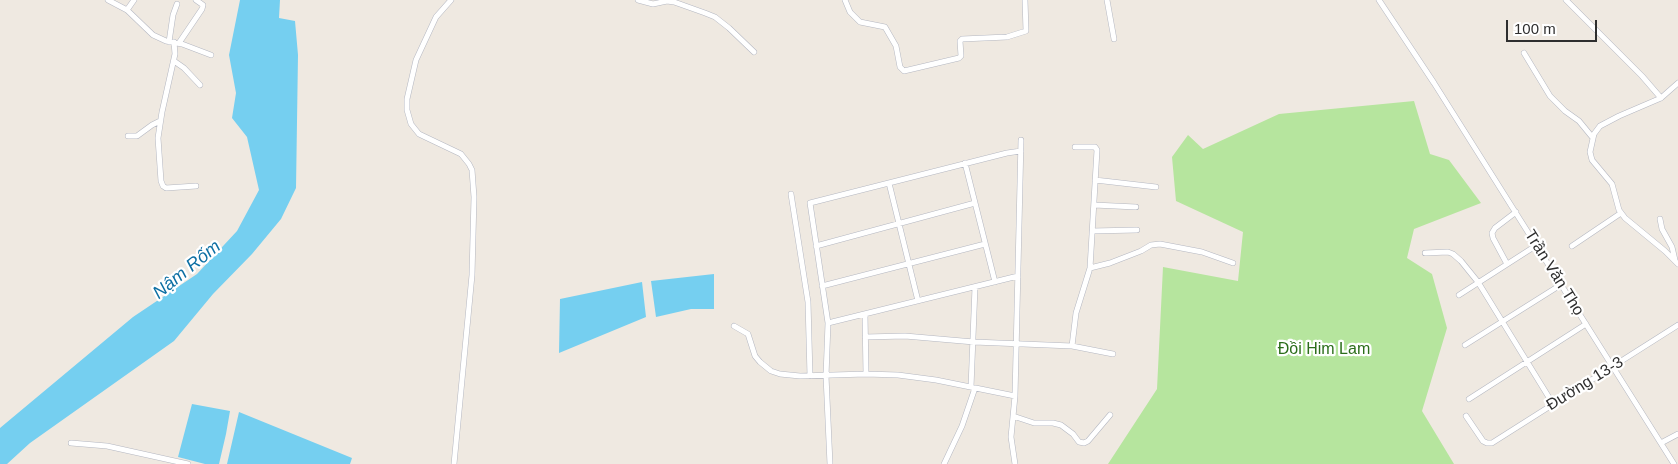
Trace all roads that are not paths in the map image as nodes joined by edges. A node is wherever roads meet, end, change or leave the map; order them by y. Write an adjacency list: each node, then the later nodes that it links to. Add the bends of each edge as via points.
1 (108, 0): 14 (street)
2 (134, 0): 14 (street)
3 (196, 0): 12 (street)
4 (451, 0): 91 (street, via 436,18 416,60 407,110 411,124 419,134 461,154 472,170 472,274)
5 (638, 0): 11 (street, via 653,4)
6 (845, 0): 7 (street, via 850,12 860,22 885,27 896,46 900,67 904,71 959,58 962,39 1007,37 1026,31)
7 (1025, 0)
8 (1107, 0): 15 (street)
9 (1379, 0): 39 (street, Trần Văn Thọ)
10 (1566, 0): 23 (street)
11 (663, 1): 17 (street, via 684,5 715,18)
12 (205, 3): 16 (street)
13 (176, 4): 16 (street)
14 (127, 10): 16 (street, via 153,35)
15 (1114, 39)
16 (174, 42): 19 (street); 20 (street)
17 (754, 52)
18 (1524, 53): 26 (street, via 1550,96 1579,120)
19 (211, 55)
20 (174, 61): 22 (street); 24 (street)
21 (1678, 84): 23 (street)
22 (200, 86)
23 (1661, 98): 26 (street, via 1605,123)
24 (160, 121): 25 (street, via 137,136); 33 (street, via 158,138 162,186)
25 (128, 136)
26 (1593, 138): 40 (street, via 1591,157 1610,180)
27 (1021, 140): 29 (street)
28 (1075, 147): 31 (street, via 1097,148)
29 (1021, 151): 30 (street); 55 (street)
30 (966, 163): 32 (street); 36 (street)
31 (1095, 180): 34 (street); 37 (street)
32 (888, 183): 42 (street); 47 (street, via 810,203)
33 (196, 186)
34 (1156, 187)
35 (791, 194): 78 (street, via 808,302)
36 (975, 203): 42 (street); 45 (street)
37 (1094, 204): 38 (street); 44 (street)
38 (1136, 207)
39 (1516, 212): 46 (street, Trần Văn Thọ); 53 (street, via 1492,233)
40 (1621, 213): 48 (street); 51 (street)
41 (1660, 219): 51 (street)
42 (898, 224): 47 (street); 52 (street)
43 (1137, 230): 44 (street)
44 (1092, 231): 54 (street)
45 (985, 244): 52 (street); 56 (street)
46 (1537, 245): 53 (street); 58 (street, Trần Văn Thọ)
47 (816, 246): 59 (street)
48 (1572, 246)
49 (1425, 253): 57 (street, via 1443,251 1453,254)
50 (1233, 263): 54 (street, via 1202,252 1160,244 1110,264)
51 (1676, 263)
52 (909, 264): 59 (street); 62 (street)
53 (1507, 264): 57 (street)
54 (1090, 268): 73 (street, via 1076,314)
55 (1018, 276): 56 (street); 71 (street)
56 (994, 282): 60 (street)
57 (1478, 282): 61 (street); 64 (street)
58 (1562, 284): 64 (street); 66 (street, Trần Văn Thọ)
59 (822, 286): 65 (street)
60 (975, 287): 62 (street); 70 (street)
61 (1459, 294)
62 (918, 301): 63 (street)
63 (865, 314): 65 (street); 69 (street)
64 (1501, 322): 72 (street); 75 (street)
65 (828, 323): 79 (street)
66 (1586, 324): 75 (street); 76 (street, Trần Văn Thọ)
67 (1678, 325): 76 (street, Đường 13-3)
68 (734, 326): 78 (street, via 748,334 757,359 771,370 787,375)
69 (865, 337): 70 (street, via 915,336); 77 (street)
70 (974, 342): 71 (street); 80 (street)
71 (1016, 344): 73 (street); 81 (street)
72 (1465, 345)
73 (1072, 346): 74 (street)
74 (1113, 354)
75 (1527, 362): 82 (street); 83 (street)
76 (1614, 367): 83 (street, Đường 13-3); 89 (street, Trần Văn Thọ)
77 (866, 374): 79 (street); 80 (street, via 910,376)
78 (810, 376): 79 (street)
79 (826, 376): 92 (street)
80 (973, 388): 81 (street); 93 (street, via 962,426)
81 (1015, 396): 85 (street)
82 (1468, 399)
83 (1553, 404): 86 (street, Đường 13-3, via 1492,443 1483,442)
84 (1110, 415): 85 (street, via 1084,443 1057,423 1034,423)
85 (1013, 416): 94 (street, via 1011,437)
86 (1466, 416)
87 (1678, 434): 89 (street)
88 (71, 443): 90 (street, via 107,446)
89 (1661, 443): 95 (street, Trần Văn Thọ)
90 (188, 464)
91 (454, 464)
92 (830, 464)
93 (944, 464)
94 (1015, 464)
95 (1674, 464)

